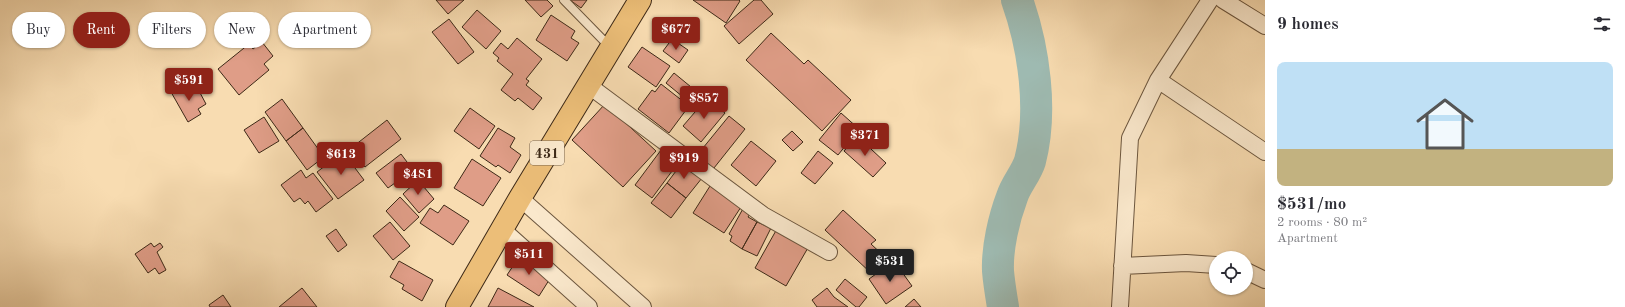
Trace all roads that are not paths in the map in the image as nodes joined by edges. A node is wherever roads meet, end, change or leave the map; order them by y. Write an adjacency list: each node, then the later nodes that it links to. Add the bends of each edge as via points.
1 (564, 0): 6 (lane)
2 (640, 0): 6 (main road, 431)
3 (1210, 0): 7 (street)
4 (1223, 0): 5 (street)
5 (1265, 26)
6 (611, 48): 8 (main road, 431)
7 (1158, 80): 9 (street); 14 (street, via 1130,138)
8 (588, 85): 10 (main road, 431); 12 (street, via 763,215)
9 (1265, 152)
10 (520, 198): 11 (main road, 431); 19 (street)
11 (502, 229): 17 (main road, 431); 18 (street)
12 (829, 252)
13 (1209, 265): 14 (street)
14 (1122, 266): 20 (street)
15 (1253, 274): 16 (street)
16 (1265, 280)
17 (457, 307)
18 (589, 307)
19 (644, 307)
20 (1120, 307)

